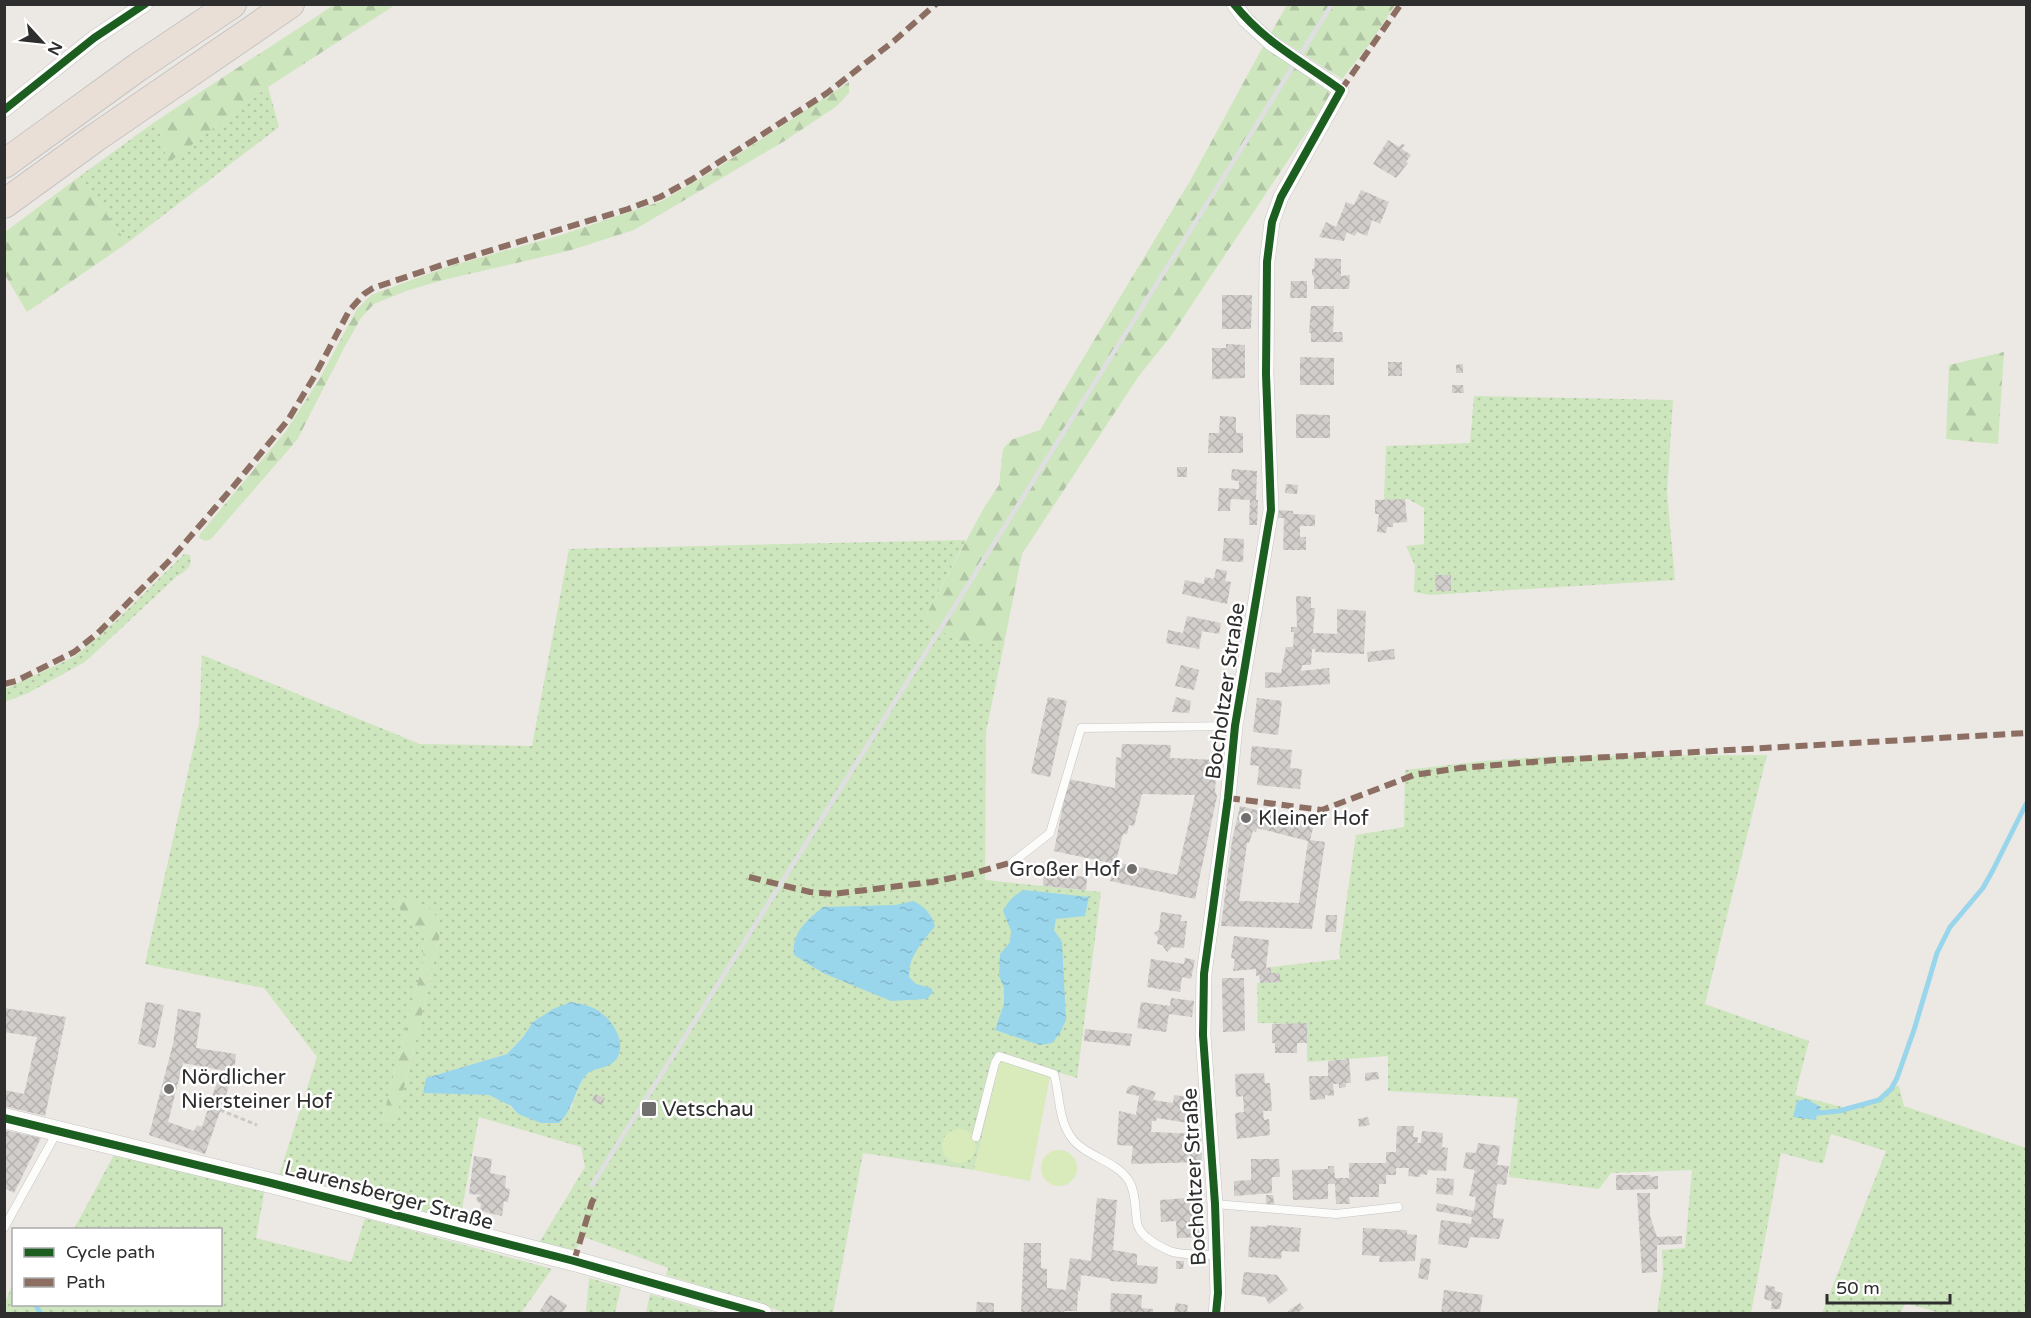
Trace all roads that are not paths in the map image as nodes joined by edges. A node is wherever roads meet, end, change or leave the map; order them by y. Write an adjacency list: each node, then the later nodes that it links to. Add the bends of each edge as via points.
1 (145, 4): 5 (street, via 94,38)
2 (232, 4): 6 (highway)
3 (290, 4): 7 (highway)
4 (1234, 4): 8 (street, Bocholtzer Straße, bridge, via 1271,43 1341,90 1285,189 1272,222 1267,262 1266,374 1271,510)
5 (4, 110)
6 (4, 164)
7 (4, 204)
8 (1235, 726): 9 (lane, via 1081,729 1050,833); 13 (street, Bocholtzer Straße, via 1204,974 1203,1035)
9 (1013, 862)
10 (4, 1118): 11 (street, Laurensberger Straße)
11 (58, 1131): 15 (lane); 17 (street, Laurensberger Straße, via 281,1185)
12 (976, 1137): 16 (lane, via 999,1056 1054,1074 1065,1127 1081,1147 1122,1173 1129,1182 1140,1233 1171,1251)
13 (1215, 1204): 14 (lane, via 1336,1214); 16 (street, Bocholtzer Straße)
14 (1398, 1207)
15 (4, 1228)
16 (1216, 1255): 18 (street, Bocholtzer Straße)
17 (762, 1314)
18 (1216, 1314)

